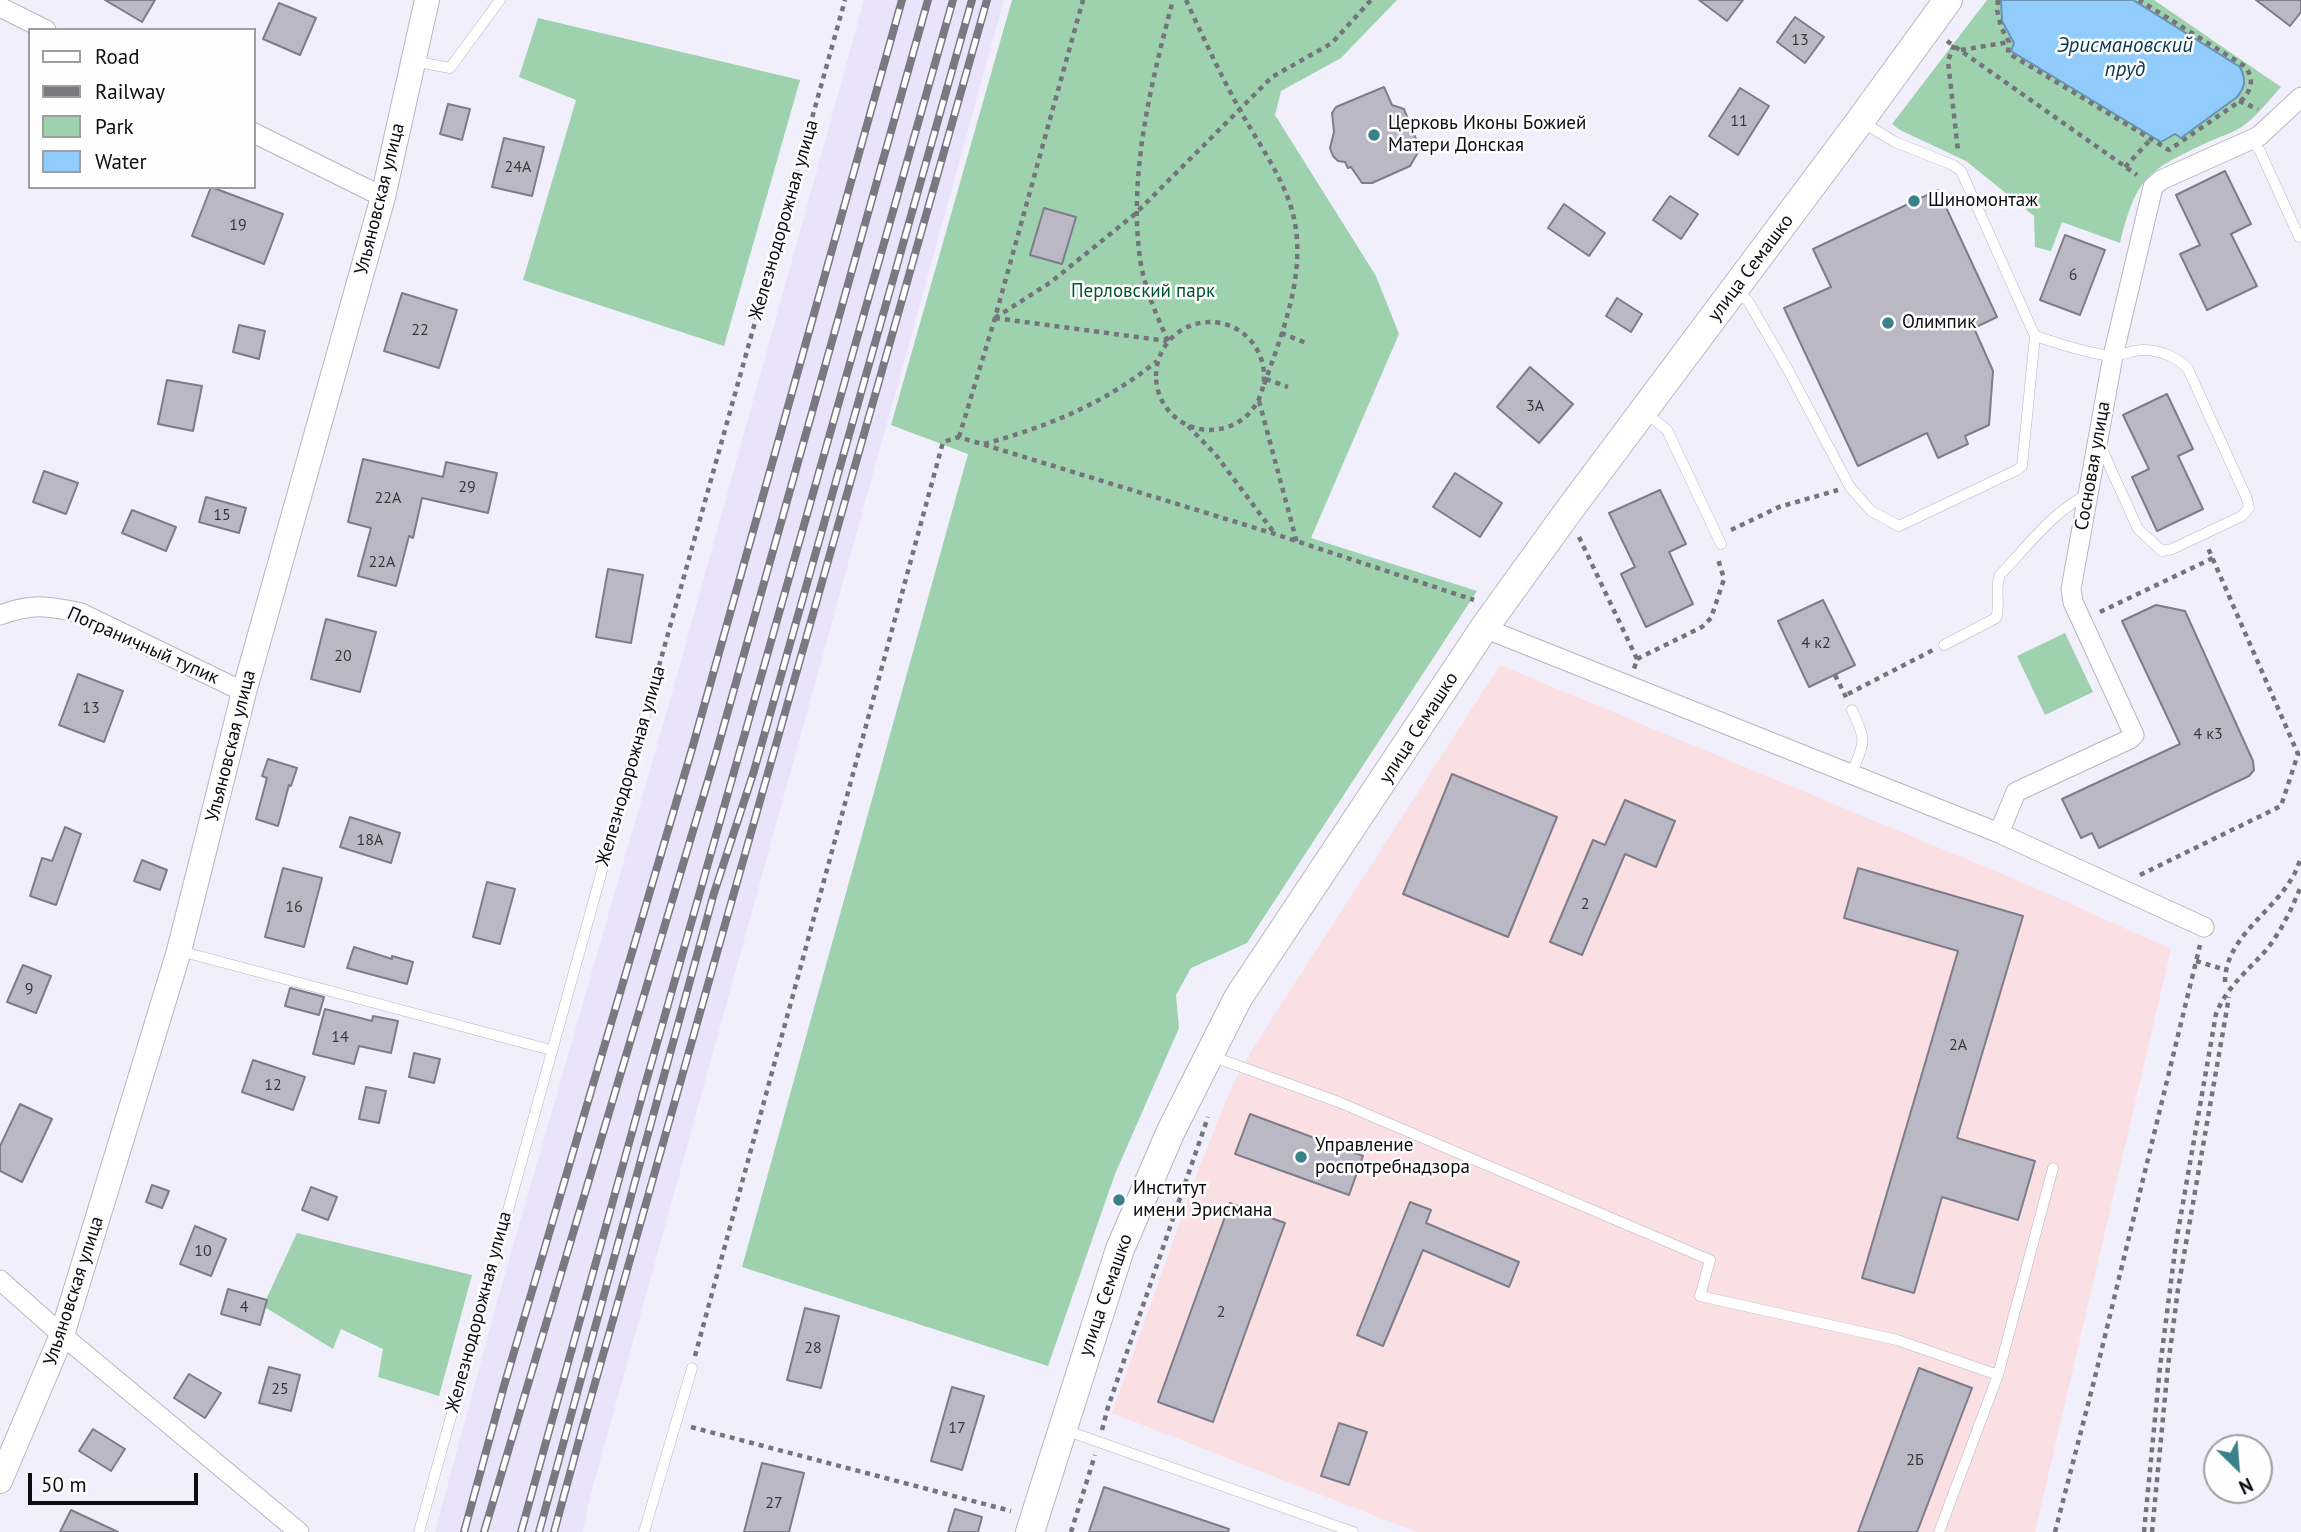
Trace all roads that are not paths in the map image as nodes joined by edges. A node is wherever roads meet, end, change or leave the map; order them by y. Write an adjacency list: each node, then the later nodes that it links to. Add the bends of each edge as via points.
1 (427, 0): 6 (street, Ульяновская улица)
2 (500, 0): 6 (lane, via 450,68)
3 (1948, 0): 8 (main road, улица Семашко)
4 (0, 7): 5 (street)
5 (42, 28)
6 (413, 61): 11 (street, Ульяновская улица)
7 (2301, 96): 10 (street)
8 (1860, 121): 13 (main road, улица Семашко); 14 (lane, via 1895,142 1958,167)
9 (256, 134): 11 (street)
10 (2251, 141): 12 (lane, via 2260,151); 15 (street, Сосновая улица, via 2153,187)
11 (383, 197): 24 (street, Ульяновская улица)
12 (2299, 237)
13 (1735, 290): 14 (lane, via 1748,301 1850,487 1871,511 1899,526 2017,470 2024,460); 16 (main road, улица Семашко)
14 (2035, 336): 15 (lane)
15 (2113, 356): 17 (street, Сосновая улица); 17 (lane, via 2144,350 2174,357 2188,369 2249,508 2242,516 2162,551 2142,534)
16 (1645, 411): 19 (lane, via 1667,430); 21 (main road, улица Семашко)
17 (2097, 439): 18 (street, Сосновая улица)
18 (2087, 495): 22 (lane, via 2059,514 2000,575 1996,618); 27 (street, Сосновая улица, via 2071,589 2073,602 2134,735 2016,792)
19 (1719, 540)
20 (0, 615): 24 (street, Пограничный тупик, via 22,607 52,607 80,614)
21 (1484, 616): 26 (street, via 1627,686); 31 (main road, улица Семашко, via 1375,794 1238,998)
22 (1944, 645)
23 (655, 679): 30 (lane, Железнодорожная улица)
24 (244, 692): 29 (street, Ульяновская улица)
25 (1852, 710): 26 (lane, via 1864,741)
26 (1851, 775): 27 (street)
27 (1998, 833): 28 (street)
28 (2204, 927)
29 (179, 951): 30 (lane); 34 (street, Ульяновская улица)
30 (551, 1051): 41 (lane, Железнодорожная улица)
31 (1208, 1055): 36 (lane, via 1336,1101 1710,1260 1700,1296 1897,1340); 37 (main road, улица Семашко, via 1120,1249)
32 (2053, 1168): 36 (lane)
33 (0, 1280): 34 (street)
34 (62, 1335): 38 (street, Ульяновская улица); 40 (street)
35 (692, 1368): 42 (lane)
36 (1998, 1375): 44 (lane)
37 (1061, 1429): 39 (main road, улица Семашко); 43 (lane)
38 (0, 1481)
39 (1024, 1523)
40 (299, 1532)
41 (419, 1532)
42 (643, 1532)
43 (1353, 1532)
44 (1939, 1532)

